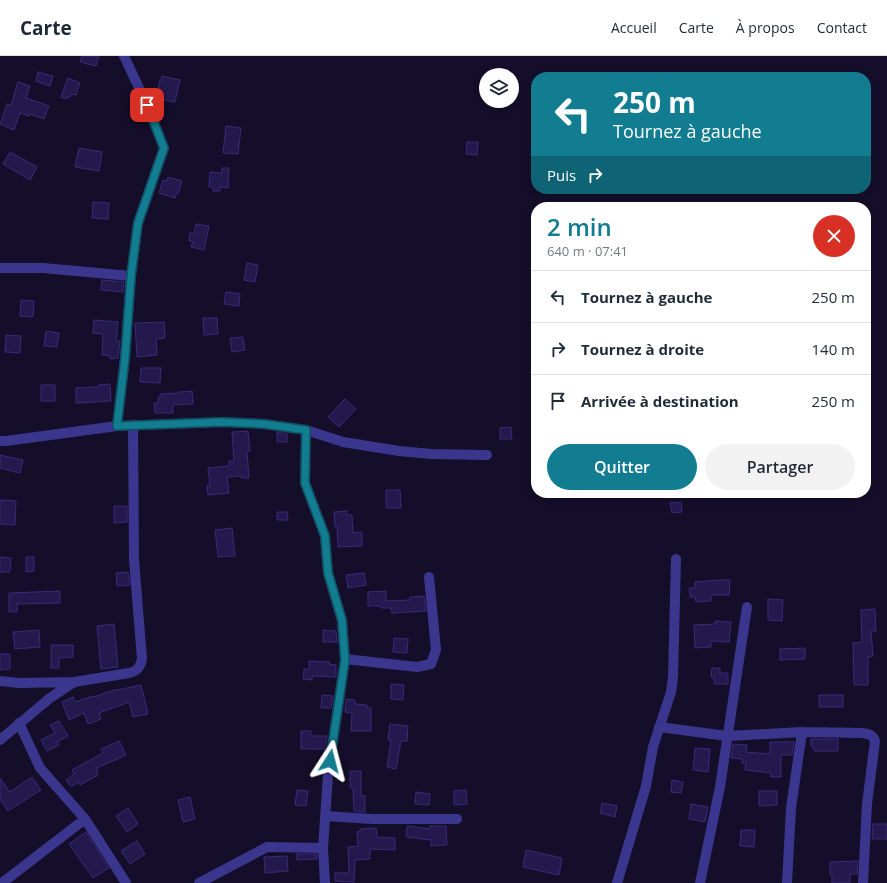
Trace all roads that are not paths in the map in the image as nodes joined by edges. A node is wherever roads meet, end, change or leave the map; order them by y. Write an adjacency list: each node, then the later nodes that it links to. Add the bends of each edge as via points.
1 (124, 56): 3 (street, via 164,148 138,223)
2 (0, 268): 3 (street, via 43,268)
3 (131, 276): 5 (street)
4 (132, 425): 5 (street); 6 (street, via 222,422); 14 (street, via 134,560 142,659 140,668 135,672)
5 (117, 426): 7 (street)
6 (306, 430): 8 (street, via 343,442 399,451); 12 (street, via 305,483 325,536 328,573 342,620)
7 (0, 441)
8 (486, 455)
9 (676, 559): 16 (street, via 673,677 671,692)
10 (429, 577): 12 (street, via 436,650 431,664 417,667)
11 (747, 607): 18 (street)
12 (345, 660): 20 (street, via 328,775)
13 (0, 681): 14 (street)
14 (74, 682): 15 (street)
15 (19, 723): 19 (street); 22 (street, via 40,768)
16 (659, 727): 18 (street); 28 (street, via 646,786)
17 (802, 732): 18 (street); 30 (street, via 790,808); 31 (street, via 863,733 874,738)
18 (727, 736): 29 (street, via 720,787)
19 (0, 740)
20 (325, 816): 21 (street); 23 (street)
21 (457, 819)
22 (85, 820): 24 (street); 25 (street)
23 (323, 848): 26 (street, via 267,847); 27 (street)
24 (2, 883)
25 (126, 883)
26 (199, 883)
27 (325, 883)
28 (617, 883)
29 (700, 883)
30 (787, 883)
31 (863, 883)

